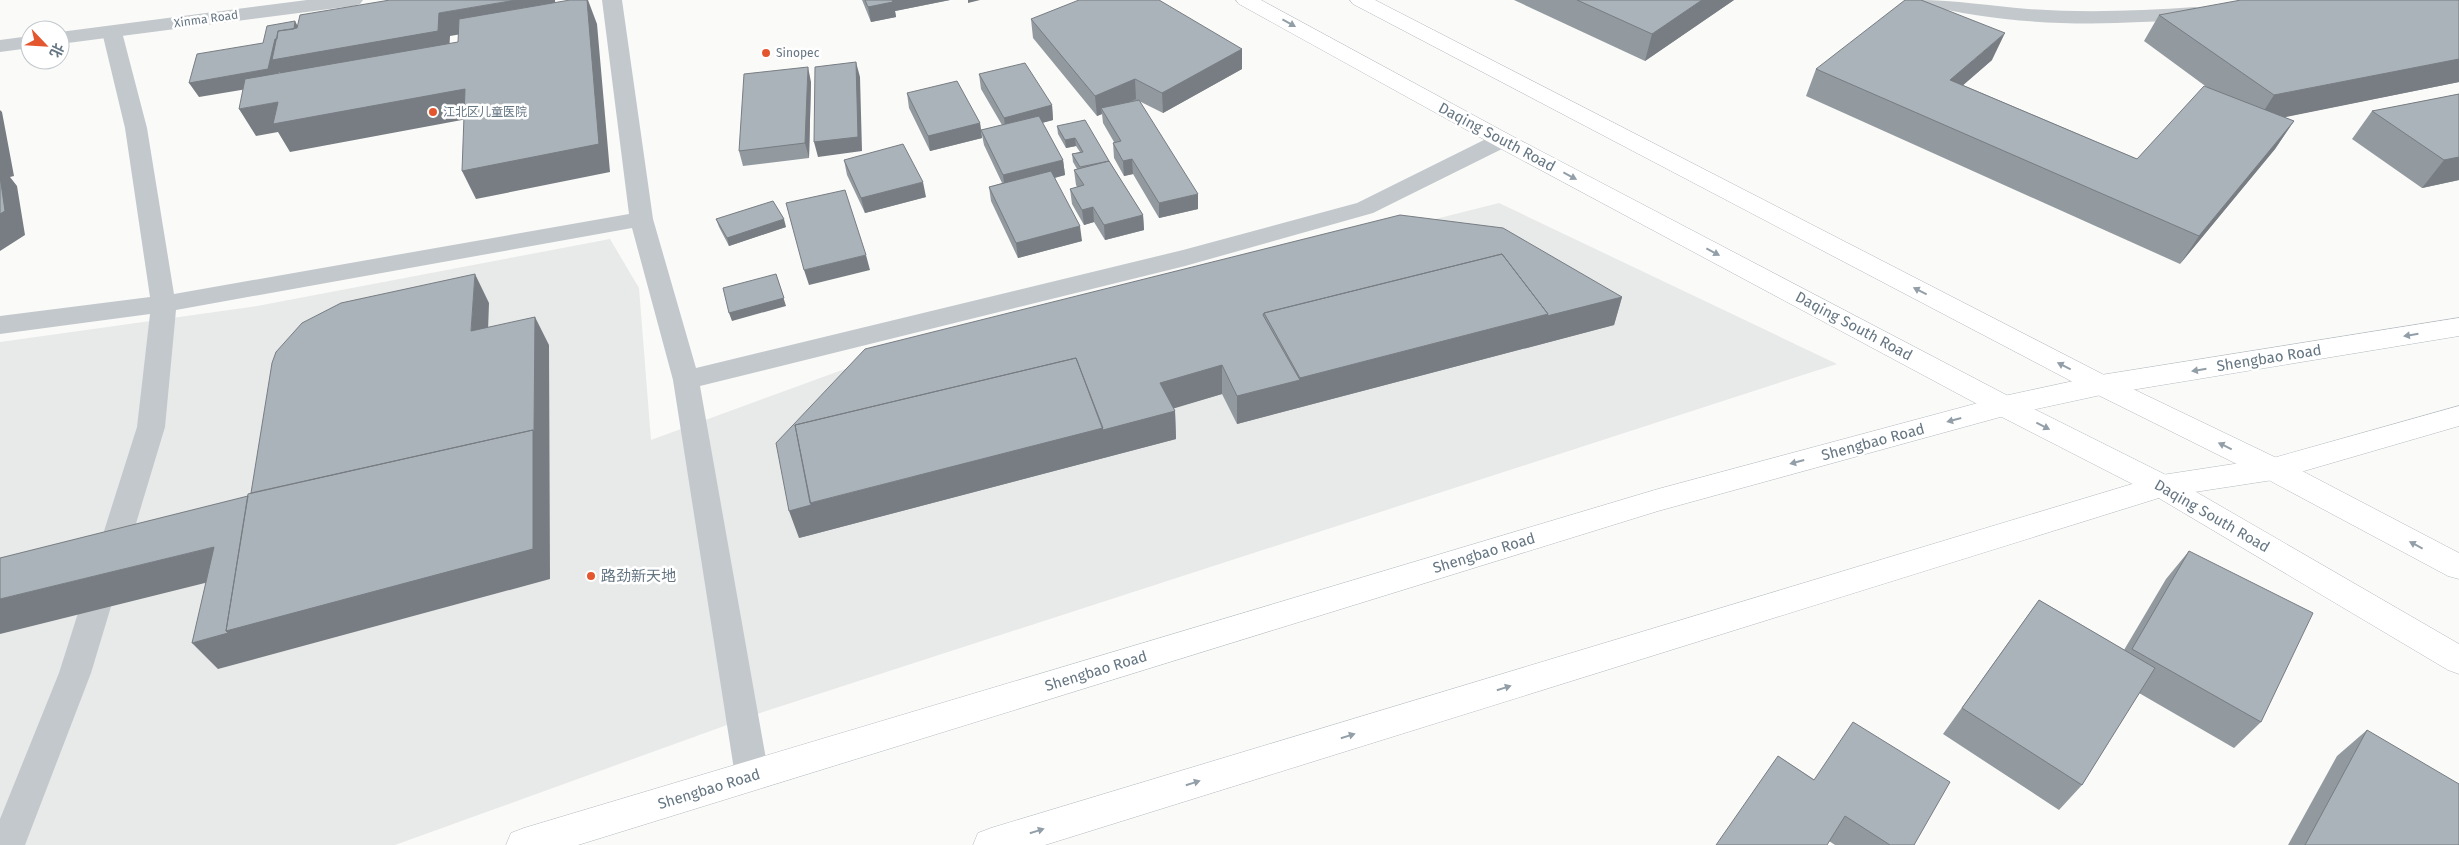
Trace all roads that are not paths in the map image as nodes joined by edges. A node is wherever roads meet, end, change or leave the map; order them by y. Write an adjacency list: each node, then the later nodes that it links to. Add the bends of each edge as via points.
1 (353, 0): 7 (street, Xinma Road)
2 (612, 0): 12 (street)
3 (1246, 0): 11 (main road, Daqing South Road, one-way to 11)
4 (1360, 0): 17 (main road, one-way to 4)
5 (1928, 0): 6 (street, via 1994,11 2113,18)
6 (2210, 11)
7 (112, 32): 8 (street, Xinma Road); 13 (street, via 136,128)
8 (70, 37)
9 (20, 43): 10 (street)
10 (0, 46)
11 (1502, 140): 16 (street, via 1365,208 1185,258); 18 (main road, Daqing South Road, one-way to 18)
12 (641, 219): 13 (street); 16 (street)
13 (164, 304): 14 (street); 25 (street, via 151,427 75,673)
14 (0, 325)
15 (2459, 327): 17 (main road, Shengbao Road, one-way to 17)
16 (686, 380): 24 (street)
17 (2101, 385): 18 (main road, Shengbao Road); 20 (main road, one-way to 17)
18 (2004, 406): 21 (main road, Daqing South Road, one-way to 21); 24 (main road, Shengbao Road, one-way to 24, via 1658,500)
19 (2459, 416): 20 (main road)
20 (2273, 469): 21 (main road); 22 (main road, one-way to 20)
21 (2162, 486): 23 (main road, Daqing South Road); 27 (main road, one-way to 21)
22 (2459, 567)
23 (2459, 660)
24 (752, 776): 26 (main road, Shengbao Road)
25 (8, 845)
26 (524, 845)
27 (991, 845)

